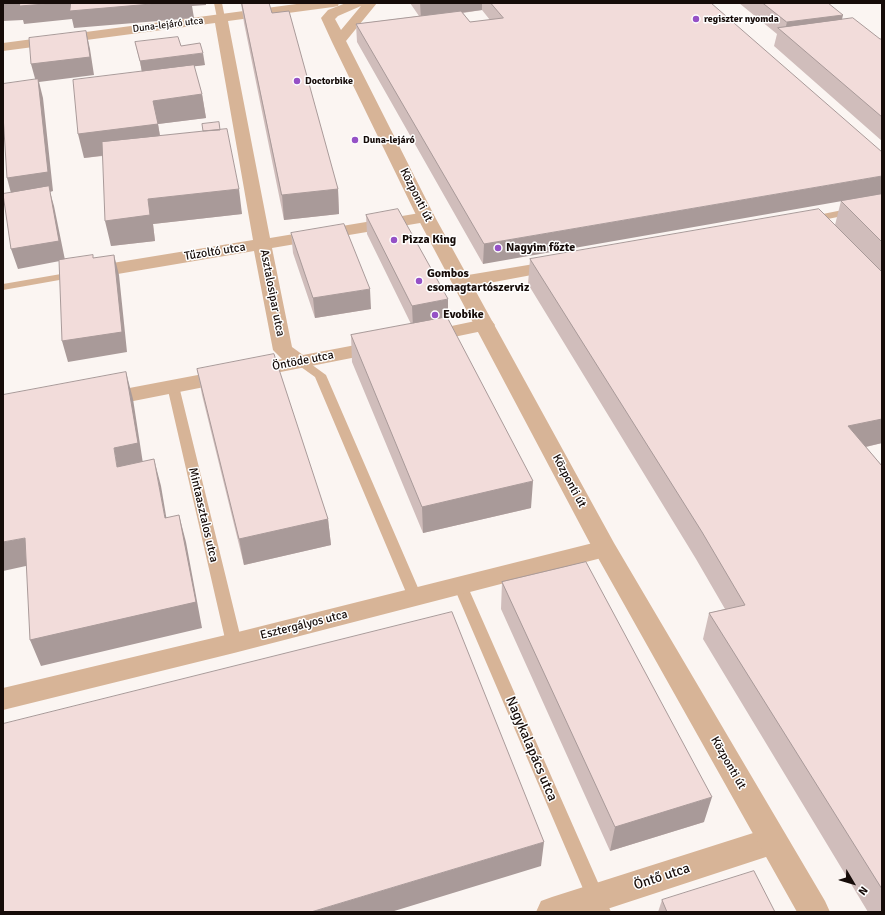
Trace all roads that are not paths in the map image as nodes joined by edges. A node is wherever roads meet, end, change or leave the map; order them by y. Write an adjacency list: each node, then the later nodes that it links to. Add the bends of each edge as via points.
1 (332, 3): 4 (street, Duna-lejáró utca)
2 (358, 3): 5 (street, Központi út, via 333,13 328,18)
3 (371, 3): 5 (street)
4 (220, 11): 6 (street, Duna-lejáró utca); 10 (street, Asztalosipar utca)
5 (339, 42): 8 (street, Központi út)
6 (3, 47)
7 (882, 205): 9 (lane)
8 (426, 217): 10 (street, Tűzoltó utca); 13 (street, Központi út)
9 (811, 223)
10 (262, 244): 12 (street, Tűzoltó utca); 16 (street, Asztalosipar utca, via 283,350)
11 (571, 263): 13 (street)
12 (61, 277): 14 (lane, Tűzoltó utca)
13 (462, 282): 15 (street, Központi út)
14 (3, 287)
15 (485, 325): 16 (street, Öntöde utca); 19 (street, Központi út)
16 (300, 362): 17 (street, Öntöde utca); 21 (lane, Asztalosipar utca, via 320,375)
17 (173, 386): 18 (street, Öntöde utca); 22 (lane, Mintaasztalos utca)
18 (88, 403)
19 (605, 549): 20 (street, Esztergályos utca); 24 (street, Központi út)
20 (460, 585): 21 (street, Esztergályos utca); 25 (lane, Nagykalapács utca)
21 (416, 597): 22 (street, Esztergályos utca)
22 (234, 644): 23 (street, Esztergályos utca)
23 (3, 700)
24 (772, 841): 25 (street, Öntő utca); 27 (street, Központi út)
25 (599, 905): 26 (street, Öntő utca)
26 (552, 912)
27 (814, 912)

